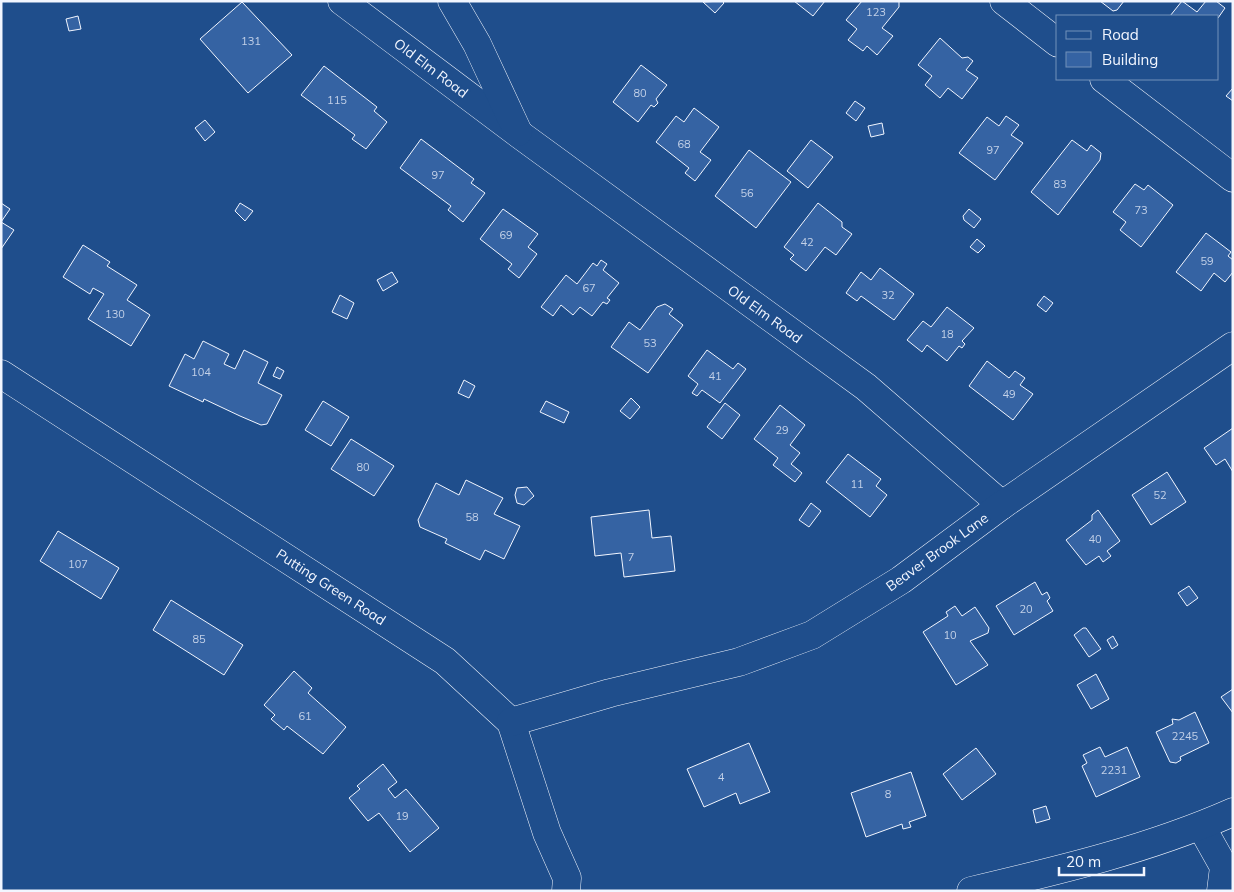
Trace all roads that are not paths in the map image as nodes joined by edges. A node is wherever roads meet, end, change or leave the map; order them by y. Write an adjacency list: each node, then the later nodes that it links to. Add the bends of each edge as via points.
1 (342, 1): 6 (street, Old Elm Road)
2 (452, 1): 6 (street, Old Elm Road, via 477,44)
3 (1004, 1): 4 (street)
4 (1056, 41)
5 (1105, 80): 7 (street)
6 (519, 134): 10 (street, Old Elm Road, via 866,387)
7 (1233, 178)
8 (1233, 346): 10 (street, Beaver Brook Lane)
9 (1, 374): 11 (street, Putting Green Road, via 445,661)
10 (1002, 505): 11 (street, Beaver Brook Lane, via 901,580 812,635 739,662 610,693)
11 (511, 722): 14 (street, Putting Green Road, via 547,834)
12 (1233, 812): 13 (street)
13 (1201, 826): 15 (street, via 1091,862); 16 (street, via 1224,867)
14 (573, 887)
15 (971, 891)
16 (1221, 891)

